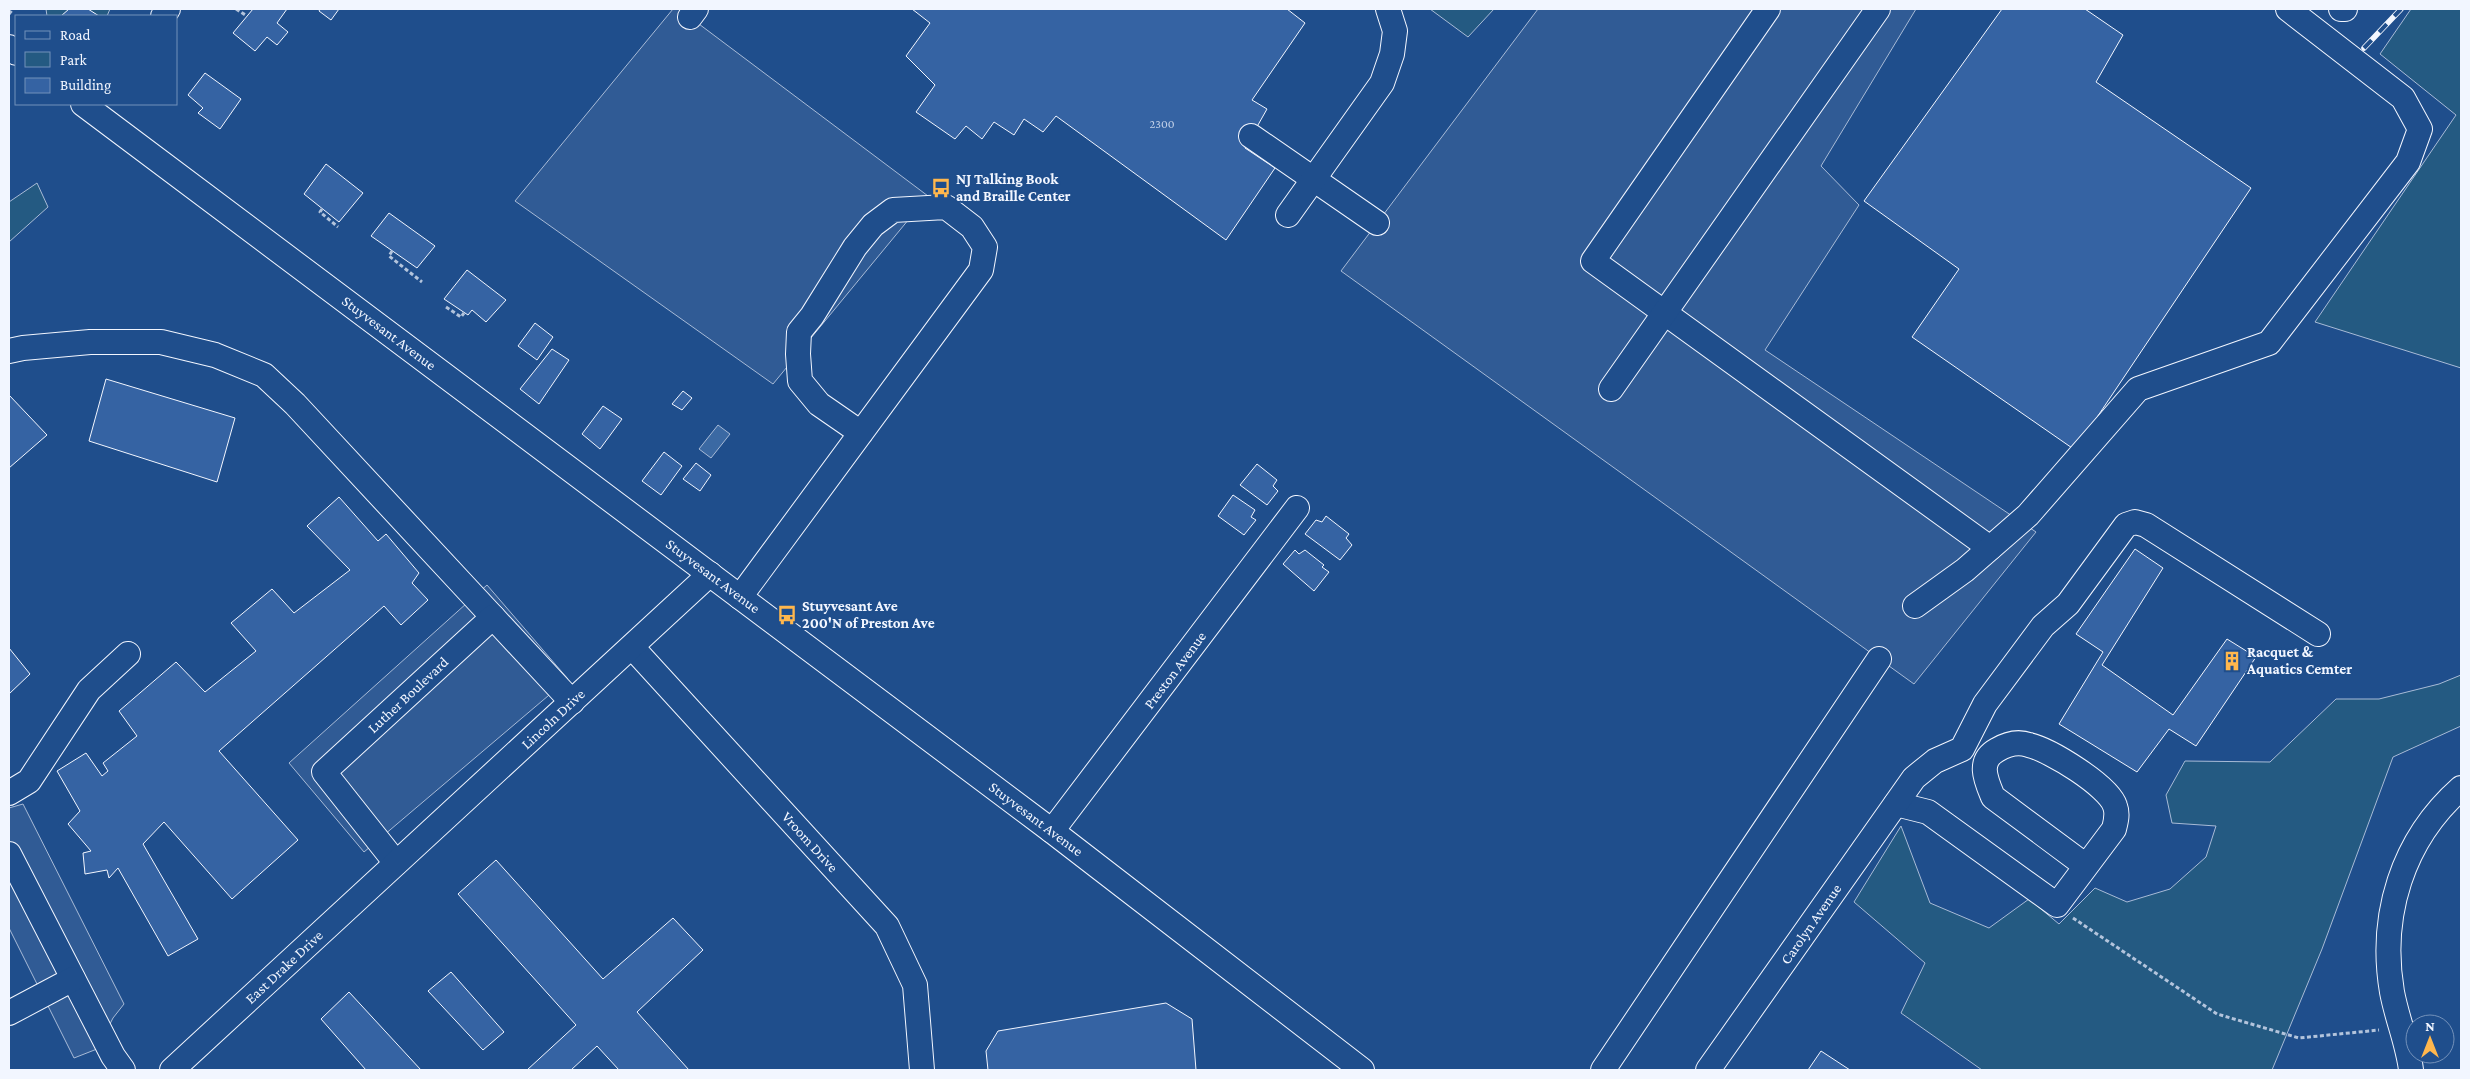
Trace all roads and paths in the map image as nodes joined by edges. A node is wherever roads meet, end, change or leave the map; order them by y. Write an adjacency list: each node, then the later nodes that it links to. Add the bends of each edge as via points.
1 (13, 9): 7 (path)
2 (239, 9): 8 (path)
3 (1388, 9): 11 (street, via 1395,31 1392,54 1382,83)
4 (1768, 9): 20 (street, via 1592,260)
5 (1878, 9): 20 (street)
6 (2288, 9): 25 (street, via 2403,98 2420,129 2408,162 2269,343 2138,389 2028,515)
7 (9, 14)
8 (247, 16)
9 (91, 106): 26 (street, Stuyvesant Avenue)
10 (1251, 136): 11 (street)
11 (1313, 181): 13 (street); 14 (street)
12 (322, 209): 15 (path, via 320,212)
13 (1288, 215)
14 (1377, 223)
15 (338, 227)
16 (392, 251): 17 (path, via 388,256)
17 (422, 282)
18 (446, 307): 19 (path, via 461,318)
19 (464, 312)
20 (1664, 313): 22 (street); 25 (street)
21 (9, 351): 29 (street, via 90,342 161,342 215,355 264,375 296,404)
22 (1611, 389)
23 (861, 433): 23 (street, via 981,270 985,247 972,227 946,207 893,210 873,226 855,247 799,332 800,381 819,404); 27 (street)
24 (1297, 508): 40 (street, Preston Avenue)
25 (1990, 548): 28 (street)
26 (710, 574): 27 (street, Stuyvesant Avenue); 31 (street, Lincoln Drive)
27 (740, 597): 40 (street, Stuyvesant Avenue)
28 (1915, 606)
29 (493, 617): 34 (street); 42 (street, Luther Boulevard, via 324,772)
30 (2318, 634): 35 (street, via 2146,525 2135,522 2126,525 2068,604 2043,626 1985,704)
31 (632, 647): 34 (street, Lincoln Drive); 50 (street, Vroom Drive, via 887,926 914,985)
32 (128, 654): 38 (street, via 89,690 29,781)
33 (1879, 659): 52 (street)
34 (572, 702): 42 (street, Lincoln Drive)
35 (1962, 749): 36 (street); 39 (street, Carolyn Avenue, via 1935,760 1914,778)
36 (1984, 764): 43 (street, via 1993,797); 43 (street, via 1991,753 2007,744 2028,744 2047,751 2107,792 2116,811 2114,829)
37 (2461, 788): 47 (street, via 2431,822 2410,853 2398,886 2388,933 2388,961 2392,994)
38 (9, 793)
39 (1896, 804): 44 (street, via 1928,812); 53 (street, Carolyn Avenue)
40 (1052, 831): 51 (street, Stuyvesant Avenue)
41 (9, 854): 45 (street)
42 (396, 864): 49 (street, East Drake Drive)
43 (2086, 866): 44 (street)
44 (2057, 904): 47 (path, via 2075,920 2217,1014 2299,1038)
45 (73, 979): 46 (street); 48 (street)
46 (9, 1013)
47 (2402, 1028): 54 (street)
48 (123, 1070)
49 (172, 1070)
50 (922, 1070)
51 (1362, 1070)
52 (1603, 1070)
53 (1708, 1070)
54 (2411, 1070)

